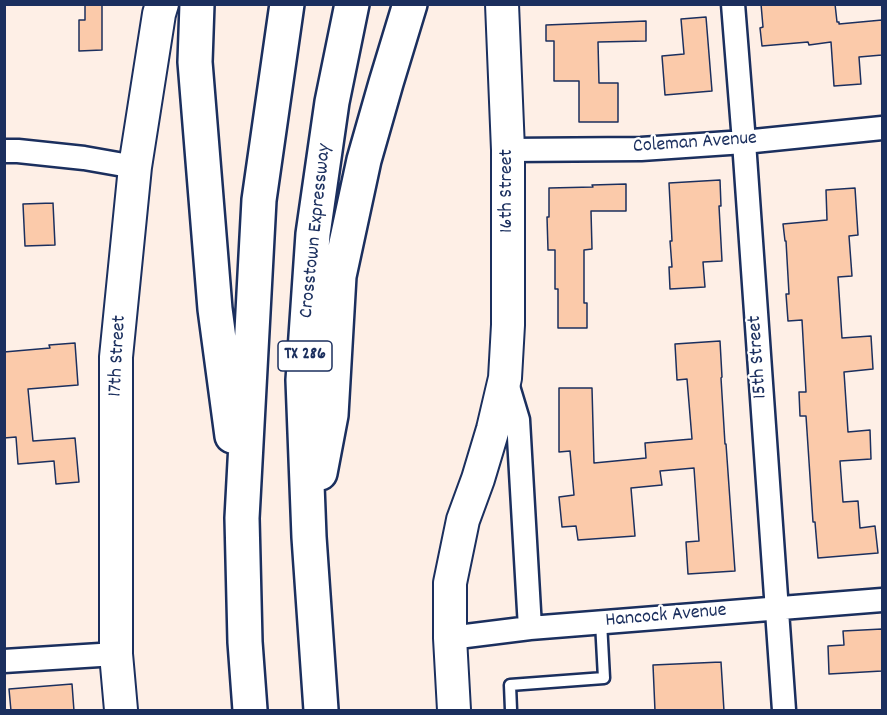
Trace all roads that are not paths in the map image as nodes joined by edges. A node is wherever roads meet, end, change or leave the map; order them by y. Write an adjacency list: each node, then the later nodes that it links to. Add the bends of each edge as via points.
1 (162, 4): 12 (main road, 17th Street)
2 (198, 4): 14 (highway, via 195,62 214,297)
3 (287, 4): 14 (highway, TX 286, via 260,200)
4 (352, 4): 15 (highway, Crosstown Expressway / TX 286, via 332,102 313,234 303,380)
5 (410, 4): 15 (highway, via 364,160 339,276 330,415)
6 (502, 4): 10 (main road, 16th Street)
7 (733, 4): 9 (street, 15th Street)
8 (882, 128): 9 (street, Coleman Avenue)
9 (744, 142): 10 (street, Coleman Avenue, via 641,149); 17 (street, 15th Street)
10 (508, 150): 13 (main road, 16th Street)
11 (4, 151): 12 (street)
12 (135, 167): 21 (main road, 17th Street, via 116,357)
13 (505, 378): 19 (street, 16th Street, via 518,420); 20 (main road, 16th Street, via 463,520 450,583)
14 (242, 518): 24 (highway, TX 286)
15 (309, 537): 25 (highway, Crosstown Expressway / TX 286)
16 (882, 600): 17 (street, Hancock Avenue)
17 (777, 608): 18 (street, Hancock Avenue); 28 (street, 15th Street)
18 (601, 622): 19 (street, Hancock Avenue); 27 (lane, via 603,678 510,685)
19 (530, 628): 20 (street, Hancock Avenue)
20 (450, 638): 26 (main road, 16th Street)
21 (116, 654): 22 (street); 23 (main road, 17th Street)
22 (4, 661)
23 (121, 711)
24 (250, 711)
25 (321, 711)
26 (454, 711)
27 (511, 711)
28 (784, 711)

